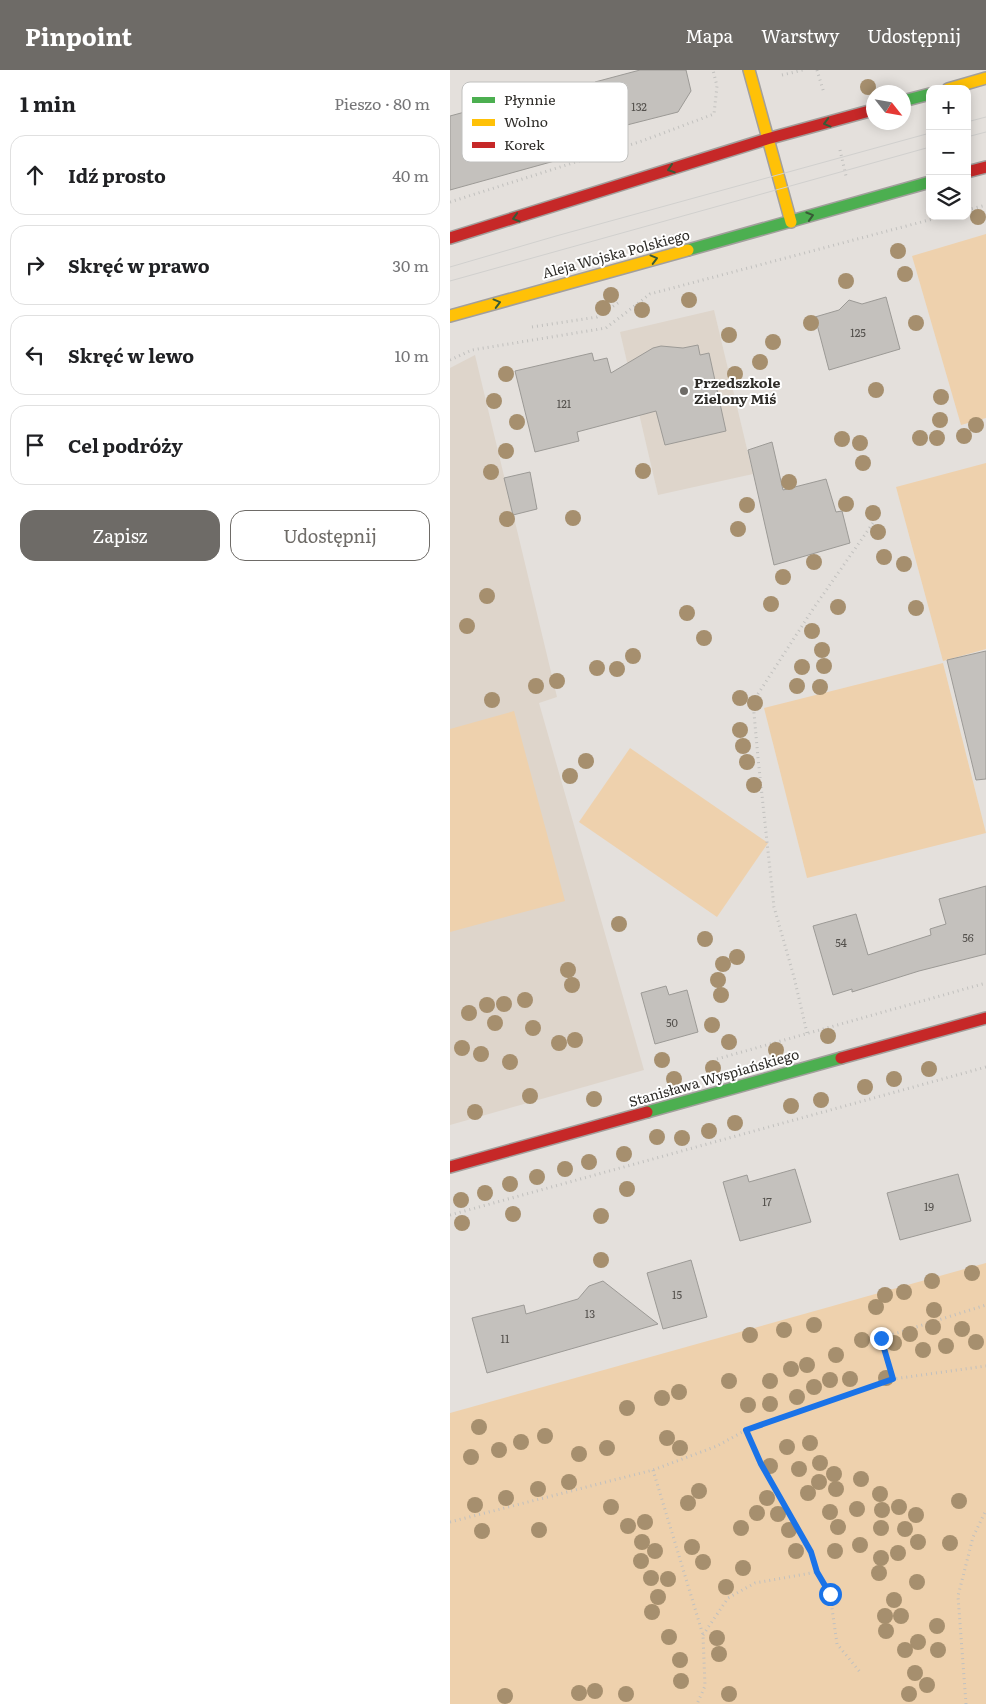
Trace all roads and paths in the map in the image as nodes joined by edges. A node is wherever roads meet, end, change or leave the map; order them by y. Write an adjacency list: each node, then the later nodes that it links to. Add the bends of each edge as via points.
1 (713, 70): 14 (path, via 717,86 714,114)
2 (749, 70): 12 (main road)
3 (803, 70): 5 (path)
4 (818, 70): 9 (path)
5 (777, 76)
6 (986, 78): 7 (main road)
7 (962, 85)
8 (926, 95): 10 (main road)
9 (826, 98)
10 (911, 99)
11 (866, 112): 12 (main road, one-way to 12)
12 (767, 139): 24 (main road); 25 (main road, one-way to 25)
13 (838, 144): 18 (path)
14 (628, 145)
15 (576, 162): 20 (path)
16 (986, 167): 17 (main road)
17 (971, 171)
18 (846, 180)
19 (926, 183): 24 (main road, Aleja Wojska Polskiego, one-way to 19)
20 (450, 202)
21 (986, 205): 22 (path)
22 (971, 209)
23 (929, 220): 27 (path, via 650,294 606,328 472,350)
24 (791, 222): 26 (main road, Aleja Wojska Polskiego, one-way to 24)
25 (450, 238)
26 (450, 316)
27 (450, 360)
28 (873, 523): 30 (path, via 756,697 754,713 774,907)
29 (986, 1018): 32 (main road, Stanisława Wyspiańskiego)
30 (807, 1033)
31 (986, 1066): 33 (path)
32 (450, 1167)
33 (450, 1215)
34 (986, 1306): 36 (path, via 881,1338)
35 (986, 1366): 36 (path)
36 (893, 1379): 37 (path)
37 (746, 1430): 38 (path, via 717,1446); 41 (path, via 761,1464 811,1552)
38 (653, 1470): 40 (path); 42 (path)
39 (986, 1510): 45 (path, via 973,1537 958,1596)
40 (450, 1522)
41 (817, 1572): 42 (path, via 755,1583 728,1598); 43 (path, via 830,1594 837,1644)
42 (703, 1635): 44 (path, via 705,1686)
43 (860, 1672)
44 (697, 1704)
45 (966, 1704)

